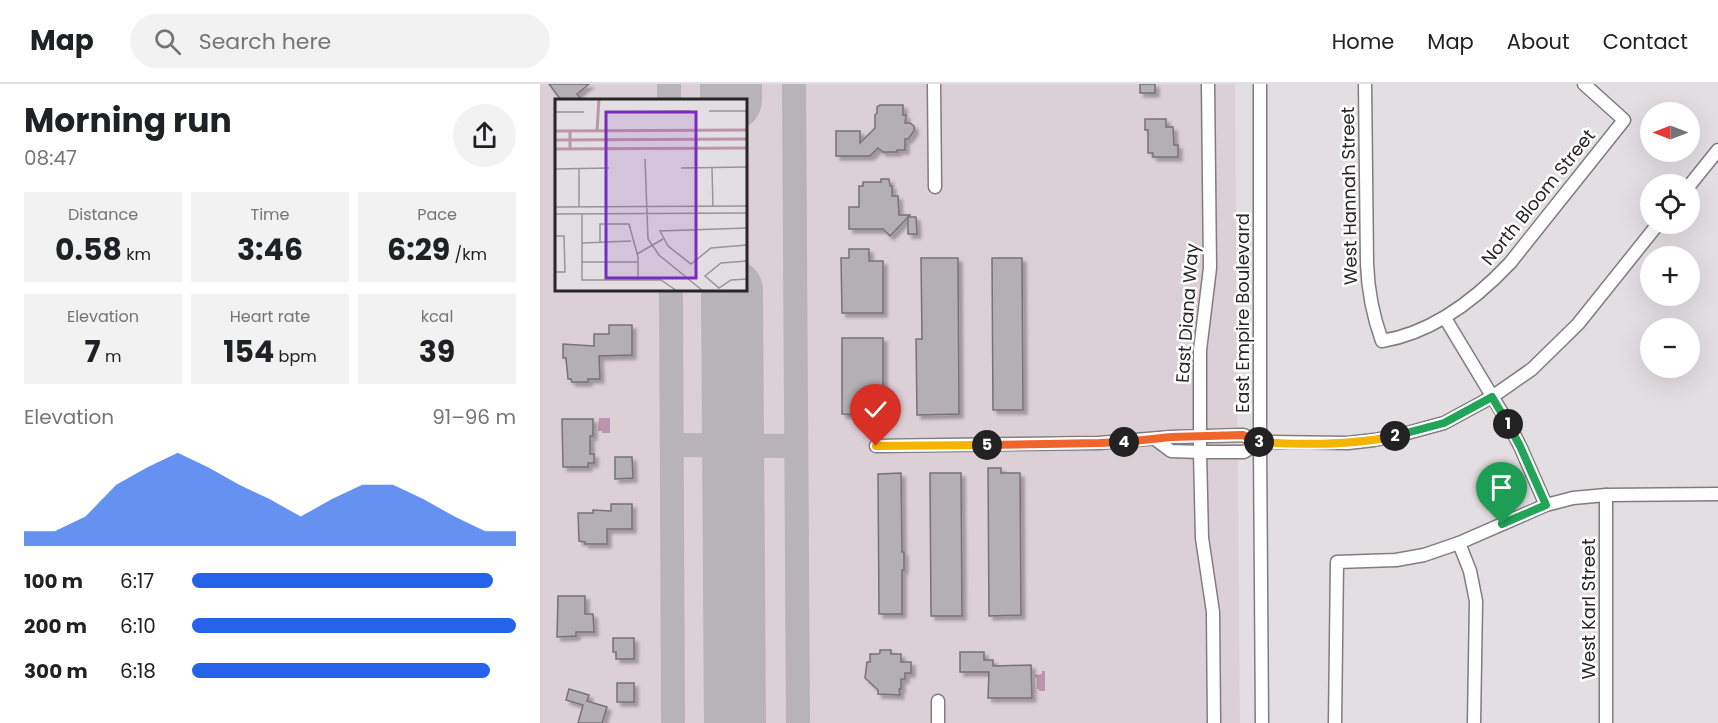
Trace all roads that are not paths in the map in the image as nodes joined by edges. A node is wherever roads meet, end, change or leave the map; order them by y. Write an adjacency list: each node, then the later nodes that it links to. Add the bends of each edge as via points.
1 (934, 84): 8 (street)
2 (1208, 84): 13 (street, East Diana Way, via 1210,268 1200,350)
3 (1260, 84): 15 (street, East Empire Boulevard)
4 (1365, 84): 11 (street, West Hannah Street, via 1367,273)
5 (1584, 84): 10 (street, North Bloom Street, via 1623,120 1494,281)
6 (1718, 150): 7 (street)
7 (1699, 174)
8 (935, 187)
9 (1650, 234): 12 (street, via 1578,324 1532,369)
10 (1445, 318): 11 (street, North Bloom Street); 12 (street)
11 (1382, 341)
12 (1492, 397): 15 (street, via 1444,423 1374,440); 20 (street, via 1520,446)
13 (1200, 436): 14 (street); 15 (street, via 1243,435); 17 (street, East Diana Way)
14 (1155, 439): 16 (street); 17 (street, via 1171,451)
15 (1260, 442): 17 (street, via 1244,452); 25 (street, East Empire Boulevard)
16 (876, 446)
17 (1200, 452): 24 (street, East Diana Way, via 1202,528 1213,612)
18 (1718, 494): 19 (street)
19 (1606, 495): 20 (street); 28 (street, West Karl Street)
20 (1546, 505): 21 (street)
21 (1459, 543): 26 (street, via 1396,560 1337,562); 27 (street, via 1476,601)
22 (938, 701): 23 (street)
23 (938, 723)
24 (1214, 723)
25 (1262, 723)
26 (1335, 723)
27 (1474, 723)
28 (1606, 723)

